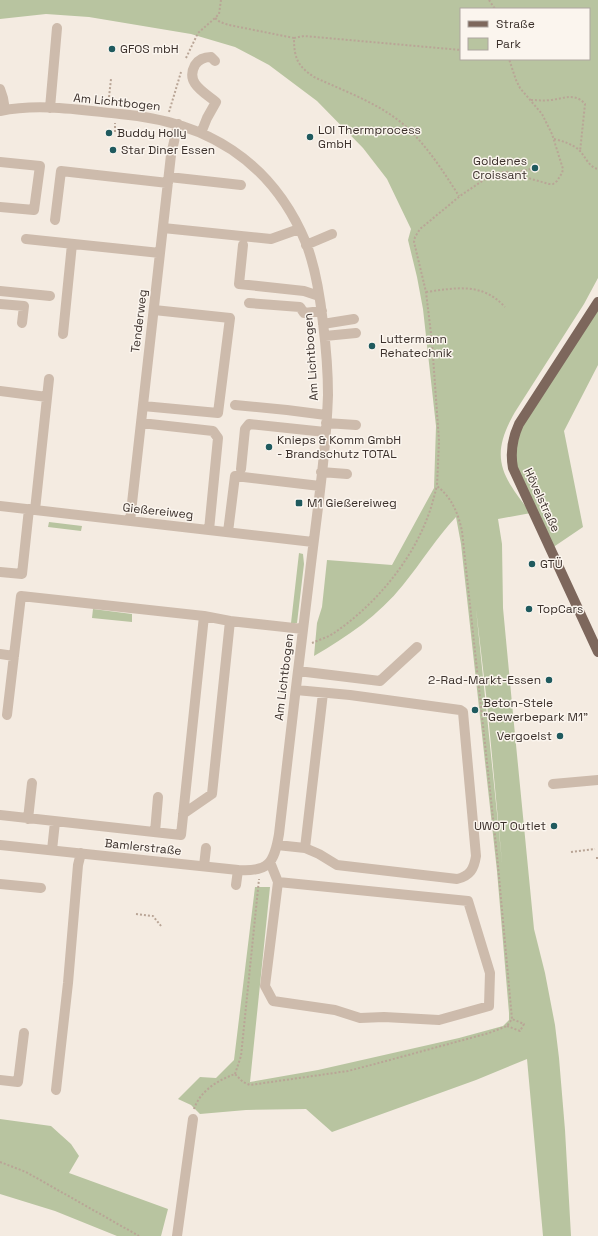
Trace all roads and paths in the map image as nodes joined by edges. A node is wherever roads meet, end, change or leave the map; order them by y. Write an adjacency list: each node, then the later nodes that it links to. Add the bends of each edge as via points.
1 (221, 0): 3 (path, via 219,14 215,18 220,22)
2 (57, 28): 11 (street)
3 (294, 38): 4 (path, via 304,36); 25 (path, via 295,56 302,68 314,77 381,109 402,124 428,151)
4 (460, 50)
5 (215, 60): 16 (street, via 205,57 199,60 193,70 193,82 216,102)
6 (509, 60): 10 (path, via 516,80)
7 (111, 79): 9 (path)
8 (0, 89): 12 (street)
9 (109, 97)
10 (530, 100): 17 (path, via 542,114); 18 (path, via 570,97 577,98 585,104)
11 (50, 108): 12 (street, Am Lichtbogen); 13 (street, Am Lichtbogen, via 137,115)
12 (3, 111)
13 (178, 124): 16 (street, Am Lichtbogen); 23 (street, Tenderweg)
14 (115, 126): 15 (path)
15 (115, 132)
16 (201, 133): 29 (street, Am Lichtbogen, via 231,149 261,174 273,187)
17 (554, 139): 18 (path, via 566,142); 22 (path, via 563,169 557,181 545,184)
18 (580, 152): 21 (path)
19 (0, 162): 26 (street, via 40,166 34,210)
20 (535, 168): 22 (path)
21 (598, 169)
22 (511, 174): 25 (path, via 502,172 491,175)
23 (168, 180): 24 (street); 27 (street, via 61,171); 28 (street, Tenderweg)
24 (241, 185)
25 (460, 196): 37 (path, via 415,237)
26 (0, 207)
27 (55, 220)
28 (163, 228): 29 (street, via 271,239); 35 (street, Tenderweg)
29 (299, 229): 34 (street, Am Lichtbogen)
30 (332, 234): 34 (street)
31 (26, 239): 32 (street)
32 (72, 244): 35 (street); 50 (street)
33 (243, 245): 39 (street, via 239,284 304,291)
34 (306, 245): 39 (street, Am Lichtbogen)
35 (160, 253): 44 (street, Tenderweg)
36 (0, 291): 38 (street)
37 (426, 292): 43 (path, via 474,289 491,294); 64 (path, via 439,429)
38 (50, 296)
39 (319, 296): 45 (street, Am Lichtbogen)
40 (598, 302): 77 (main road, Hövelstraße, via 519,424 512,440 511,452 513,468)
41 (249, 303): 45 (street, via 300,307 304,313)
42 (0, 304): 47 (street, via 24,306)
43 (505, 307)
44 (154, 310): 56 (street, Tenderweg); 56 (street, via 230,318 218,413)
45 (322, 311): 48 (street, Am Lichtbogen)
46 (354, 319): 48 (street)
47 (22, 323)
48 (323, 324): 51 (street, Am Lichtbogen)
49 (356, 333): 51 (street)
50 (63, 334)
51 (325, 336): 58 (street, Am Lichtbogen, via 328,394)
52 (49, 379): 54 (street)
53 (0, 391): 54 (street)
54 (47, 396): 66 (street)
55 (235, 405): 58 (street, via 287,410)
56 (143, 406): 57 (street, Tenderweg)
57 (141, 423): 67 (street, Tenderweg); 68 (street, via 213,432 218,438)
58 (326, 423): 59 (street); 60 (street, via 249,424 245,429); 61 (street, Am Lichtbogen)
59 (356, 424)
60 (241, 469)
61 (321, 472): 62 (street); 63 (street, Am Lichtbogen)
62 (347, 474)
63 (320, 486): 69 (street, via 235,476); 70 (street, Am Lichtbogen)
64 (437, 486): 75 (path, via 426,521 390,583 351,621 333,634); 110 (path, via 452,502 462,531)
65 (0, 506): 66 (street, Gießereiweg)
66 (32, 510): 67 (street, Gießereiweg); 71 (street, via 22,574)
67 (130, 521): 68 (street, Gießereiweg)
68 (209, 530): 69 (street, Gießereiweg)
69 (228, 532): 70 (street, Gießereiweg)
70 (313, 542): 74 (street, Am Lichtbogen)
71 (0, 572)
72 (204, 616): 73 (street); 79 (street, via 20,596); 88 (street)
73 (230, 621): 74 (street); 88 (street, via 212,794)
74 (303, 629): 80 (street, Am Lichtbogen)
75 (312, 643)
76 (417, 647): 80 (street, via 380,681)
77 (598, 652)
78 (0, 654): 79 (street)
79 (14, 656): 83 (street)
80 (298, 671): 81 (street, Am Lichtbogen)
81 (296, 690): 82 (street); 100 (street, Am Lichtbogen)
82 (323, 693): 95 (street); 95 (street, via 463,712 476,856 469,875 457,879 337,866)
83 (7, 715)
84 (598, 780): 86 (street)
85 (32, 783): 90 (street)
86 (553, 784)
87 (158, 797): 92 (street)
88 (183, 814): 92 (street, via 181,835)
89 (0, 815): 90 (street)
90 (28, 819): 91 (street)
91 (55, 822): 92 (street); 97 (street)
92 (155, 832)
93 (0, 845): 97 (street, Bamlerstraße)
94 (206, 848): 101 (street)
95 (306, 848): 100 (street)
96 (595, 849): 98 (path)
97 (52, 850): 99 (street, Bamlerstraße)
98 (571, 852)
99 (80, 853): 101 (street, Bamlerstraße); 115 (street)
100 (274, 853): 103 (street); 104 (street)
101 (204, 866): 102 (street, Bamlerstraße)
102 (238, 870): 103 (street, Bamlerstraße); 106 (street)
103 (259, 870): 113 (path, via 259,893 241,1056)
104 (278, 882): 104 (street, via 265,986 273,1001 335,1010 360,1018 439,1020 489,1006 490,973 468,901)
105 (0, 884): 107 (street)
106 (236, 885)
107 (41, 888)
108 (136, 914): 109 (path, via 153,916)
109 (161, 926)
110 (512, 1019): 111 (path); 111 (path, via 524,1024 520,1031)
111 (507, 1026): 113 (path, via 395,1059 331,1074 250,1085)
112 (24, 1033): 114 (street, via 18,1082)
113 (235, 1074): 116 (path, via 206,1090 200,1097)
114 (0, 1080)
115 (56, 1090)
116 (192, 1119): 119 (street)
117 (0, 1162): 118 (path, via 26,1172)
118 (139, 1236)
119 (177, 1236)

